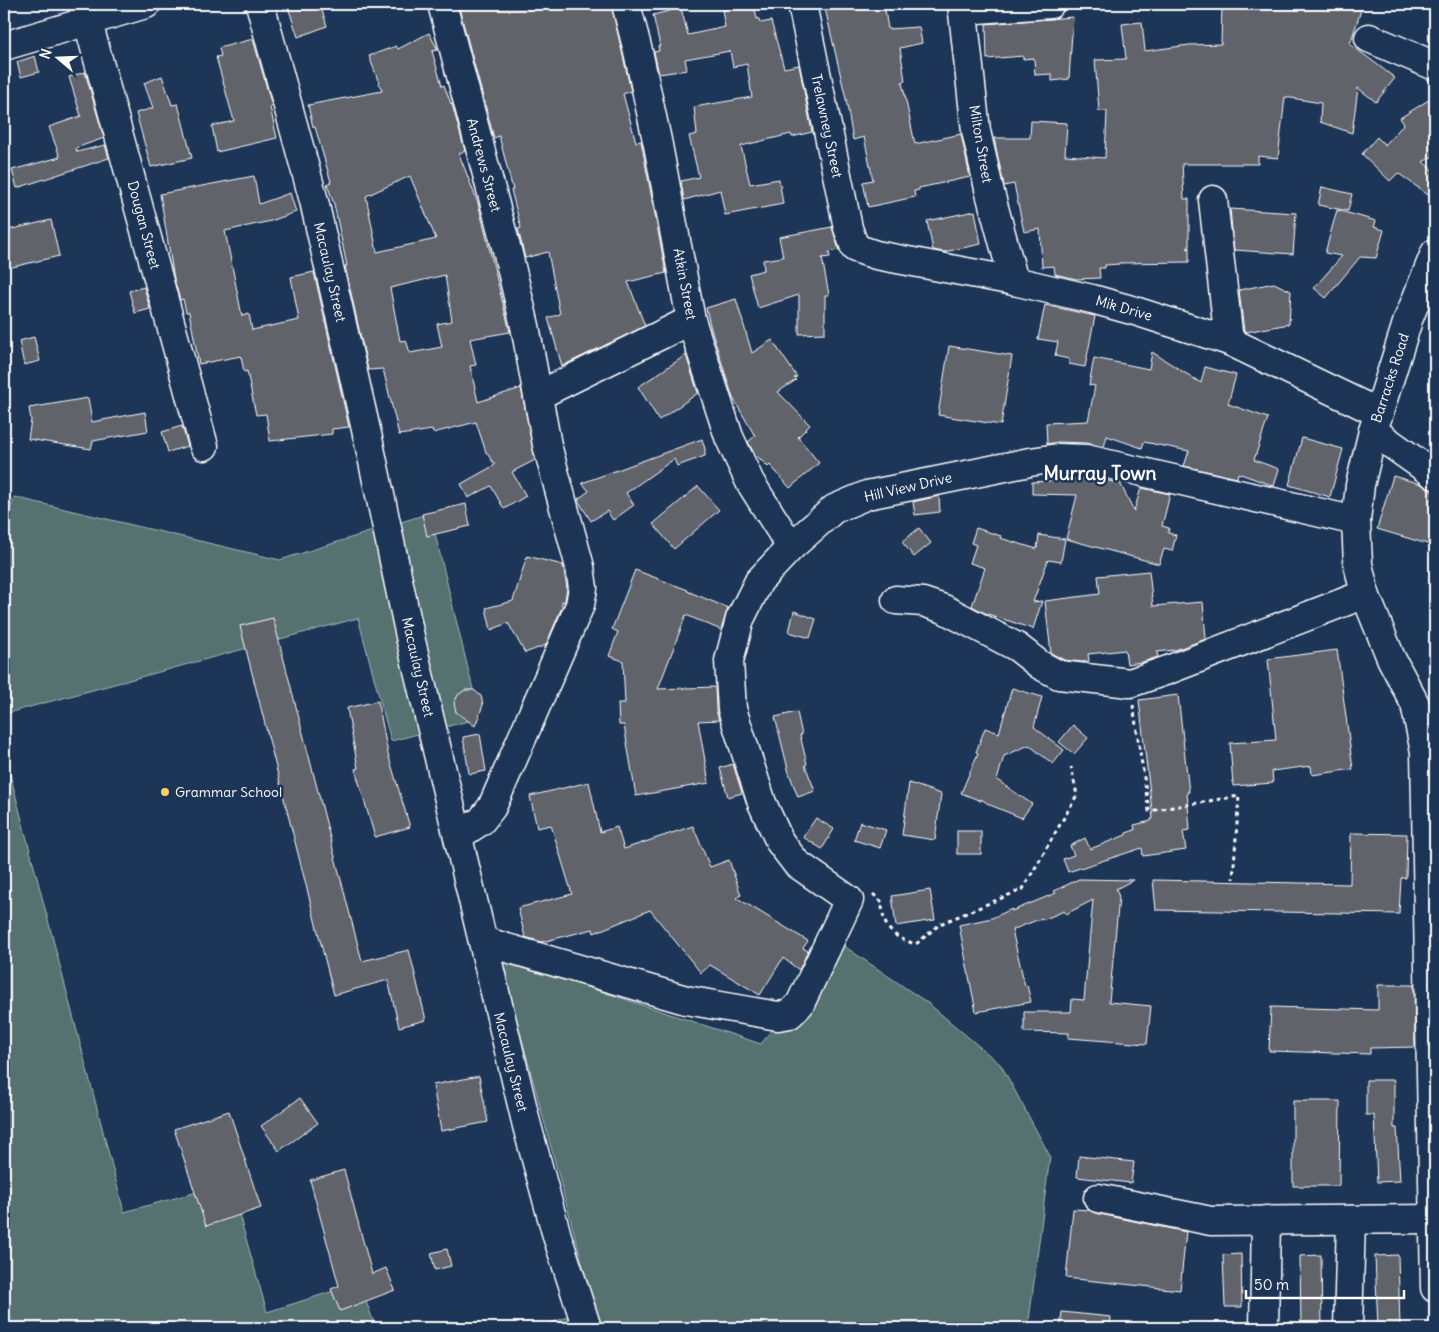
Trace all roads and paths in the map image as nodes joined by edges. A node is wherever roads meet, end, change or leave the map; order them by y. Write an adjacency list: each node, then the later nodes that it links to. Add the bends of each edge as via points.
1 (146, 4): 8 (street)
2 (260, 4): 28 (street, Macaulay Street, via 314,201 411,641)
3 (442, 4): 18 (street, Andrews Street, via 508,254)
4 (626, 4): 16 (street, Atkin Street, via 658,145)
5 (802, 4): 13 (street, Trelawney Street, via 848,228)
6 (1050, 4): 7 (street)
7 (963, 7): 15 (street, Milton Street, via 976,131)
8 (85, 12): 10 (street); 20 (street, Dougan Street)
9 (1369, 38): 11 (street)
10 (4, 46)
11 (1435, 66)
12 (1213, 200): 17 (street)
13 (855, 248): 15 (street, Mik Drive, via 876,255)
14 (1435, 253): 19 (street, Barracks Road, via 1408,320)
15 (1014, 281): 17 (street, Mik Drive, via 1118,306)
16 (691, 320): 18 (street); 23 (street, Atkin Street, via 729,437 750,482)
17 (1228, 341): 19 (street, Mik Drive)
18 (539, 395): 28 (street, Andrews Street, via 547,445 580,567 583,588 580,606 492,807 481,822)
19 (1376, 422): 21 (street, Barracks Road); 22 (street, via 1360,484)
20 (204, 446)
21 (1435, 475)
22 (1356, 521): 23 (street, Hill View Drive, via 1086,459 1058,458 867,495 834,509); 24 (street, via 1358,564)
23 (791, 547): 30 (street, Hill View Drive, via 759,581 740,619 729,661 732,709 762,803 780,842 796,863)
24 (1365, 594): 26 (street); 32 (street, via 1391,658 1415,704 1425,752)
25 (896, 600): 26 (street, via 922,602 944,609 1017,647 1059,675)
26 (1130, 682): 29 (path, via 1149,811 1240,796)
27 (1071, 768): 30 (path, via 1077,795 1022,889 940,924 916,944 904,941 889,930 882,917 882,902 866,889)
28 (458, 836): 31 (street, Macaulay Street)
29 (1233, 879)
30 (849, 900): 31 (street, via 800,1004 790,1014 778,1016 686,1000)
31 (483, 940): 38 (street, Macaulay Street, via 527,1126 557,1236)
32 (1433, 976): 34 (street)
33 (1098, 1198): 35 (street, via 1212,1221)
34 (1434, 1219): 36 (street); 37 (street)
35 (1266, 1220): 36 (street); 39 (street)
36 (1351, 1220): 40 (street)
37 (1435, 1288)
38 (588, 1328)
39 (1264, 1328)
40 (1348, 1328)

